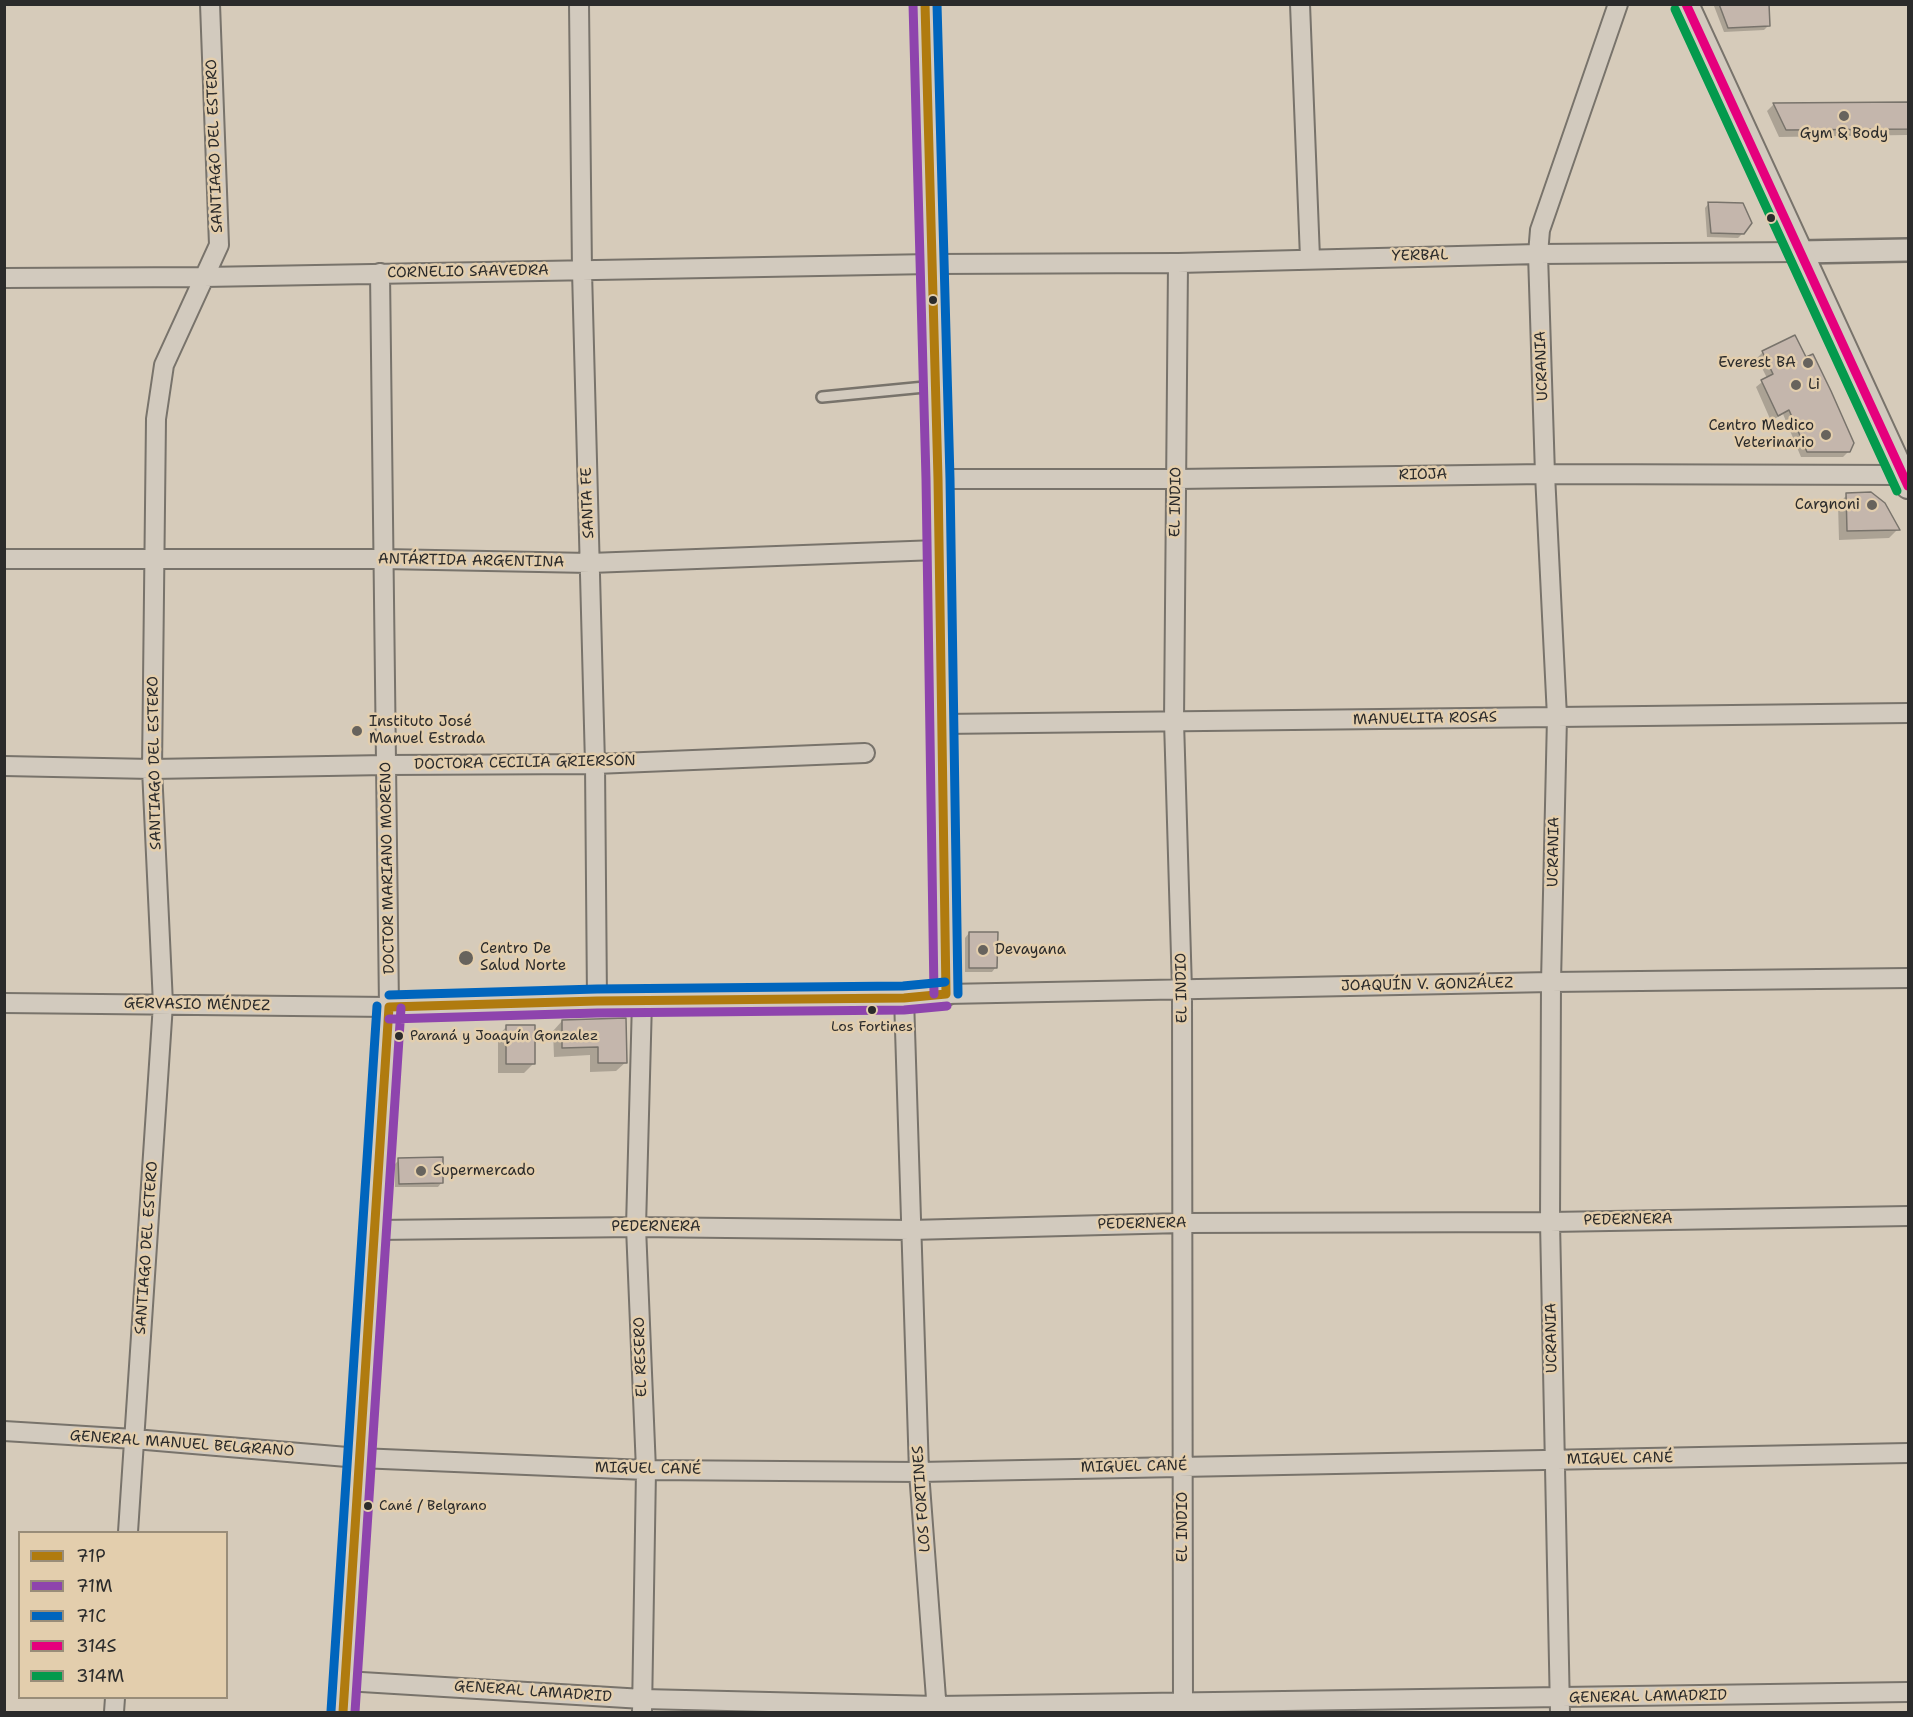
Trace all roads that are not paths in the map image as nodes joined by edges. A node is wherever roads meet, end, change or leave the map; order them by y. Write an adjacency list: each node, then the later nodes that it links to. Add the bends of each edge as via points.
1 (210, 4): 15 (street, SANTIAGO DEL ESTERO, via 219,245)
2 (579, 4): 13 (street, SANTA FE)
3 (925, 4): 12 (street)
4 (1300, 4): 10 (street)
5 (1618, 4): 9 (street, UCRANIA, via 1540,230)
6 (1686, 4): 8 (main road)
7 (1908, 250): 8 (street, YERBAL)
8 (1799, 252): 9 (street, YERBAL); 20 (main road)
9 (1538, 254): 10 (street, YERBAL); 19 (street, UCRANIA)
10 (1310, 258): 11 (street, YERBAL)
11 (1178, 263): 12 (street, YERBAL); 22 (street, EL INDIO)
12 (932, 264): 13 (street, CORNELIO SAAVEDRA); 17 (street)
13 (582, 271): 14 (street, CORNELIO SAAVEDRA); 27 (street, SANTA FE)
14 (380, 273): 15 (street, CORNELIO SAAVEDRA); 26 (street, DOCTOR MARIANO MORENO)
15 (204, 277): 16 (street, CORNELIO SAAVEDRA); 25 (street, SANTIAGO DEL ESTERO, via 164,364 156,419)
16 (4, 278)
17 (935, 386): 18 (lane); 21 (street)
18 (822, 397)
19 (1545, 474): 20 (street, RIOJA); 22 (street, RIOJA); 29 (street, UCRANIA)
20 (1907, 476)
21 (938, 479): 22 (street, RIOJA); 23 (street)
22 (1177, 479): 30 (street, EL INDIO)
23 (938, 550): 27 (street, ANTÁRTIDA ARGENTINA); 31 (street)
24 (4, 559): 25 (street, ANTÁRTIDA ARGENTINA)
25 (154, 559): 26 (street, ANTÁRTIDA ARGENTINA); 36 (street, SANTIAGO DEL ESTERO)
26 (384, 559): 27 (street, ANTÁRTIDA ARGENTINA); 34 (street, DOCTOR MARIANO MORENO)
27 (590, 563): 33 (street, SANTA FE)
28 (1908, 713): 29 (street, MANUELITA ROSAS)
29 (1557, 717): 30 (street, MANUELITA ROSAS); 38 (street, UCRANIA)
30 (1174, 721): 31 (street, MANUELITA ROSAS); 39 (street, EL INDIO)
31 (941, 724): 40 (street)
32 (865, 753): 33 (street, DOCTORA CECILIA GRIERSON)
33 (595, 764): 34 (street, DOCTORA CECILIA GRIERSON); 42 (street, SANTA FE)
34 (386, 765): 36 (street, DOCTORA CECILIA GRIERSON); 46 (street, DOCTOR MARIANO MORENO)
35 (4, 766): 36 (street, DOCTORA CECILIA GRIERSON)
36 (152, 769): 45 (street, SANTIAGO DEL ESTERO)
37 (1908, 978): 38 (street, JOAQUÍN V. GONZÁLEZ)
38 (1551, 982): 39 (street, JOAQUÍN V. GONZÁLEZ); 48 (street, UCRANIA)
39 (1182, 990): 40 (street, JOAQUÍN V. GONZÁLEZ); 49 (street, EL INDIO)
40 (946, 994): 41 (street)
41 (904, 998): 43 (street); 52 (street, LOS FORTINES)
42 (597, 1001): 43 (street); 46 (street)
43 (642, 1001): 50 (street, EL RESERO)
44 (4, 1003): 45 (street, GERVASIO MÉNDEZ)
45 (163, 1004): 46 (street, GERVASIO MÉNDEZ); 54 (street, SANTIAGO DEL ESTERO)
46 (389, 1007): 51 (street, DOCTOR MARIANO MORENO)
47 (1908, 1216): 48 (street, PEDERNERA)
48 (1550, 1222): 49 (street, PEDERNERA); 57 (street, UCRANIA)
49 (1182, 1223): 52 (street, PEDERNERA); 58 (street, EL INDIO)
50 (636, 1227): 51 (street, PEDERNERA); 52 (street, PEDERNERA); 59 (street, EL RESERO)
51 (376, 1230): 56 (street, DOCTOR MARIANO MORENO)
52 (910, 1230): 60 (street, LOS FORTINES)
53 (4, 1431): 54 (street, GENERAL MANUEL BELGRANO)
54 (134, 1439): 56 (street, GENERAL MANUEL BELGRANO); 61 (street, SANTIAGO DEL ESTERO)
55 (1908, 1453): 57 (street, MIGUEL CANÉ)
56 (359, 1458): 59 (street, MIGUEL CANÉ); 62 (street, DOCTOR MARIANO MORENO)
57 (1554, 1460): 58 (street, MIGUEL CANÉ); 65 (street, UCRANIA)
58 (1183, 1466): 60 (street, MIGUEL CANÉ); 66 (street, EL INDIO)
59 (646, 1470): 60 (street, MIGUEL CANÉ); 64 (street, EL RESERO)
60 (919, 1472): 67 (street, LOS FORTINES)
61 (128, 1531)
62 (345, 1681): 64 (street, GENERAL LAMADRID); 68 (street, DOCTOR MARIANO MORENO)
63 (1908, 1692): 65 (street, GENERAL LAMADRID)
64 (642, 1706): 67 (street, GENERAL LAMADRID)
65 (1560, 1706): 66 (street, GENERAL LAMADRID)
66 (1183, 1708): 67 (street, GENERAL LAMADRID)
67 (937, 1709)
68 (343, 1713)

